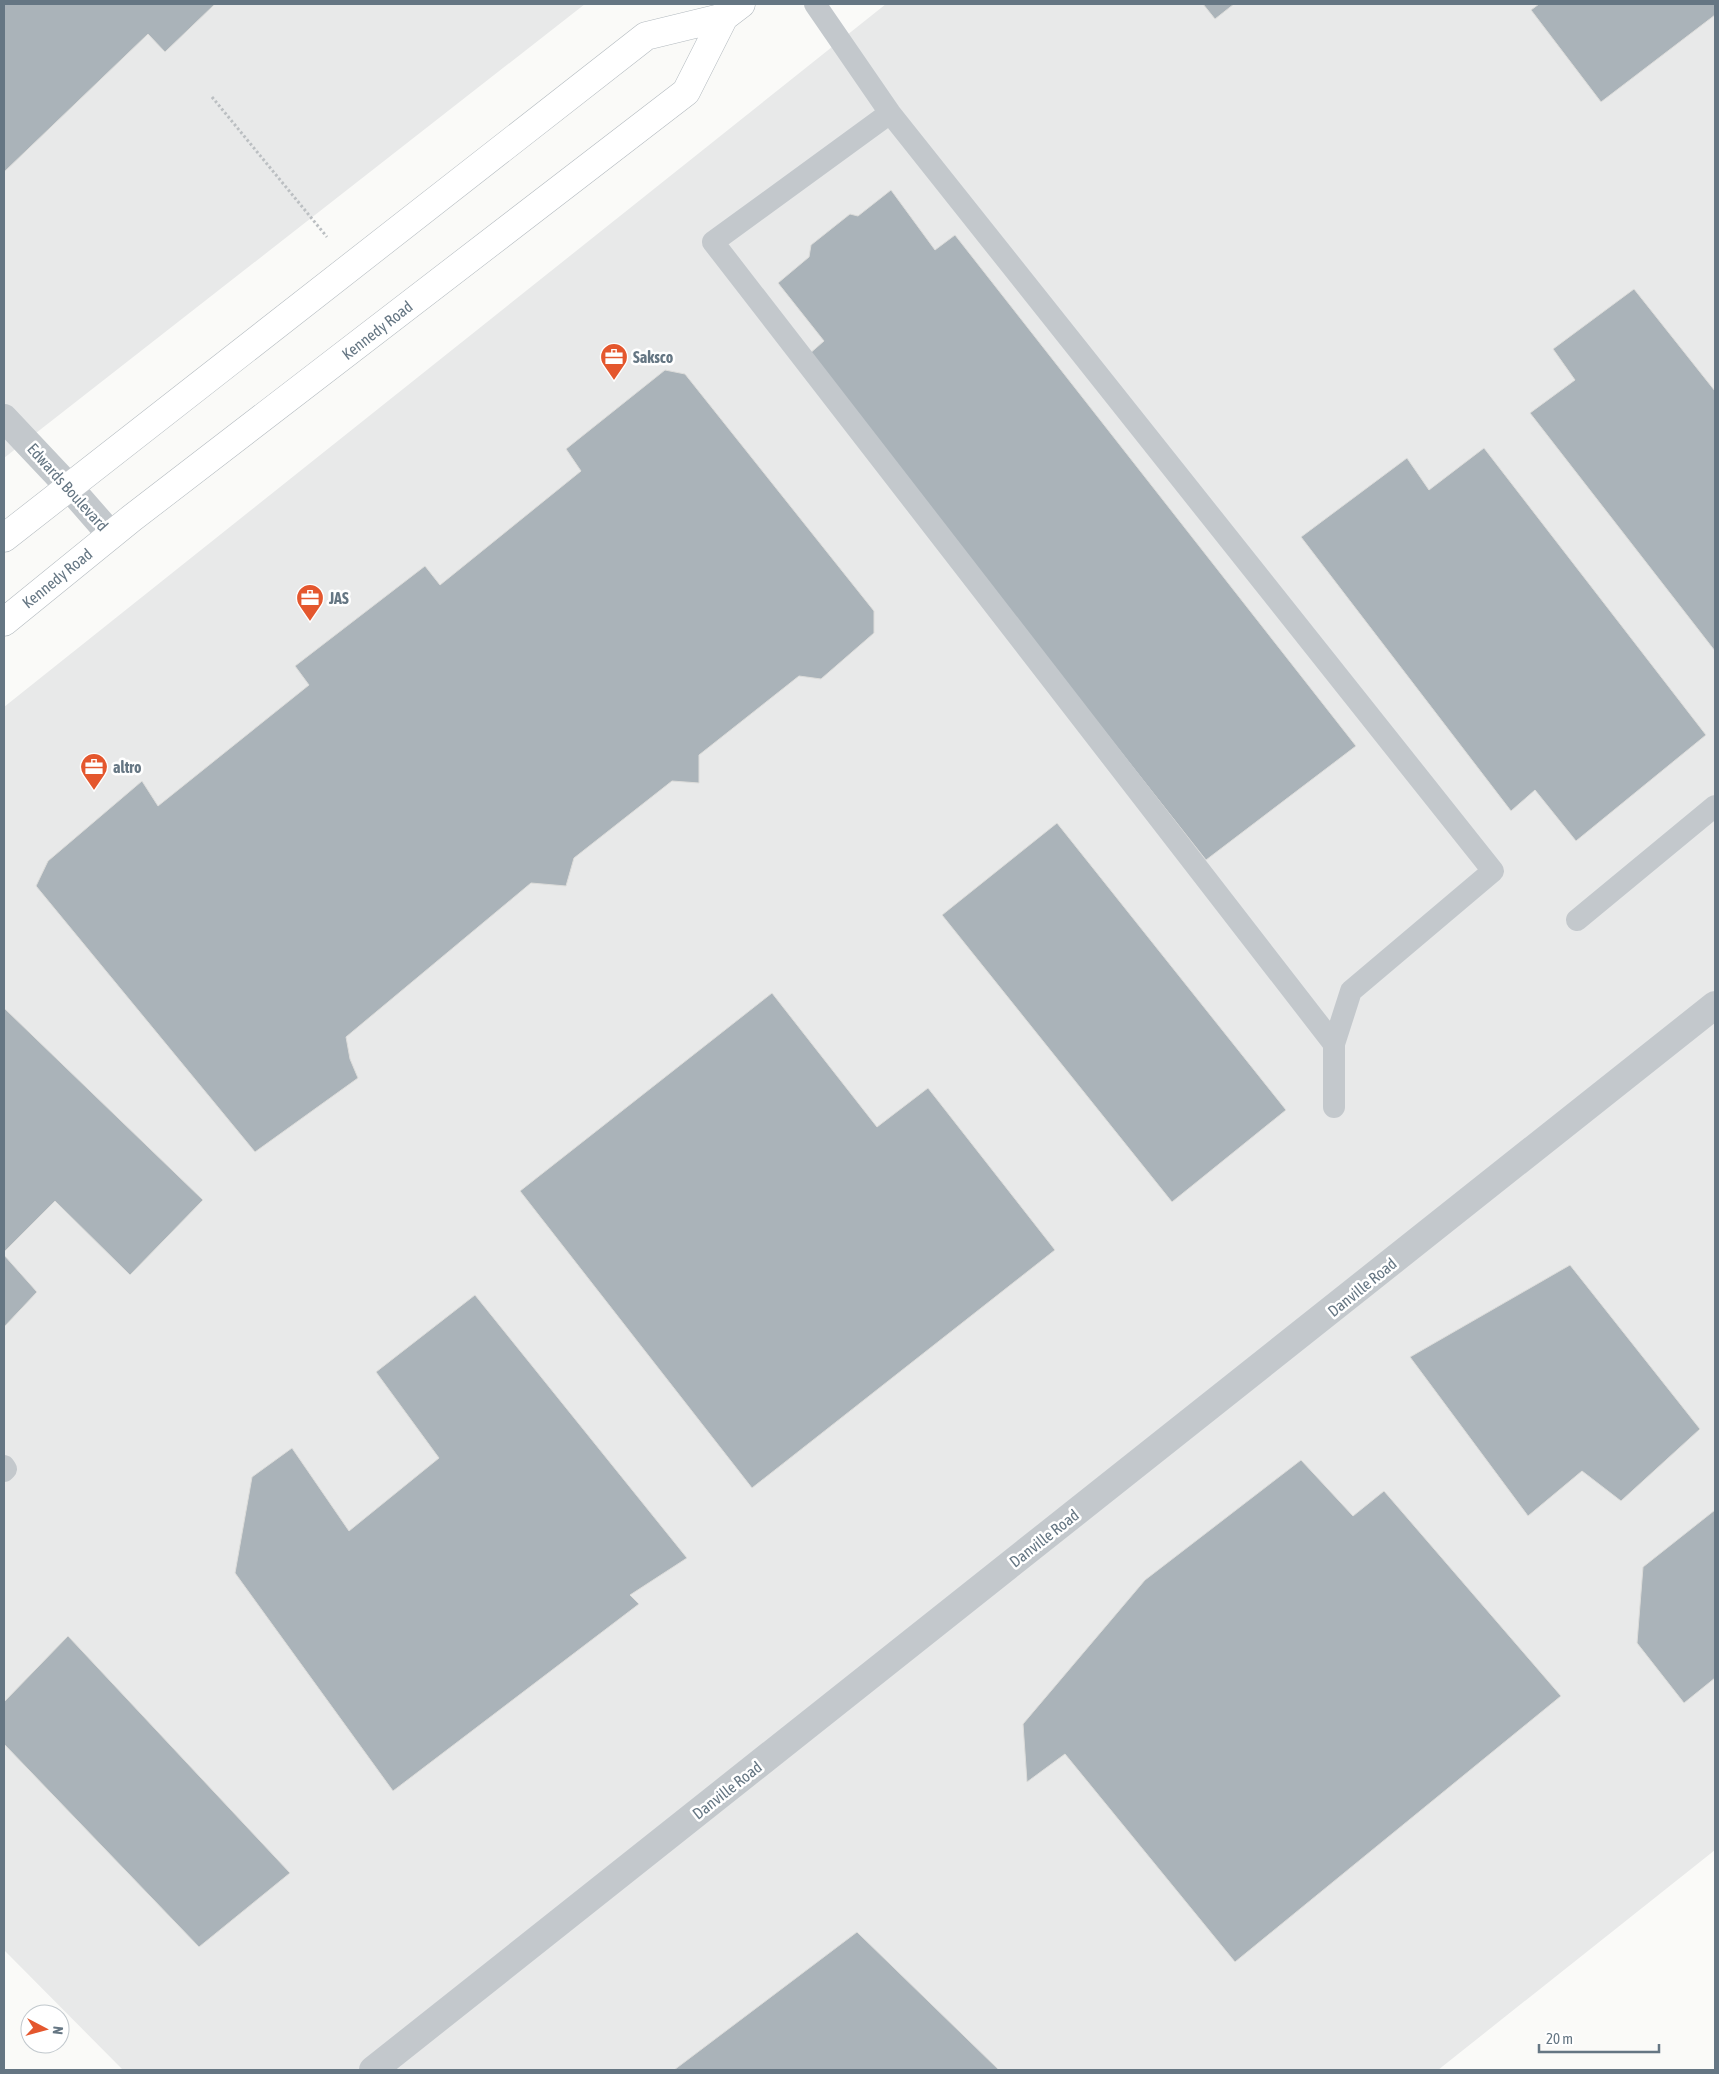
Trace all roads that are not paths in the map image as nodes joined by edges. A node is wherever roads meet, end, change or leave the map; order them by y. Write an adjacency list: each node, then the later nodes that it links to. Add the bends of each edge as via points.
1 (815, 4): 3 (lane)
2 (732, 10): 5 (main road, Kennedy Road, via 646,36); 6 (main road, Kennedy Road, via 686,92)
3 (890, 113): 12 (lane, via 1493,871 1350,992); 12 (lane, via 713,242)
4 (4, 418): 5 (street, Edwards Boulevard)
5 (69, 487): 6 (street, Edwards Boulevard); 7 (main road, Kennedy Road)
6 (111, 535): 8 (main road, Kennedy Road)
7 (4, 538)
8 (4, 622)
9 (1715, 806): 10 (lane)
10 (1577, 920)
11 (1715, 1005): 16 (street, Danville Road)
12 (1334, 1044): 13 (lane)
13 (1334, 1107)
14 (4, 1466): 15 (lane)
15 (4, 1471)
16 (372, 2070)

